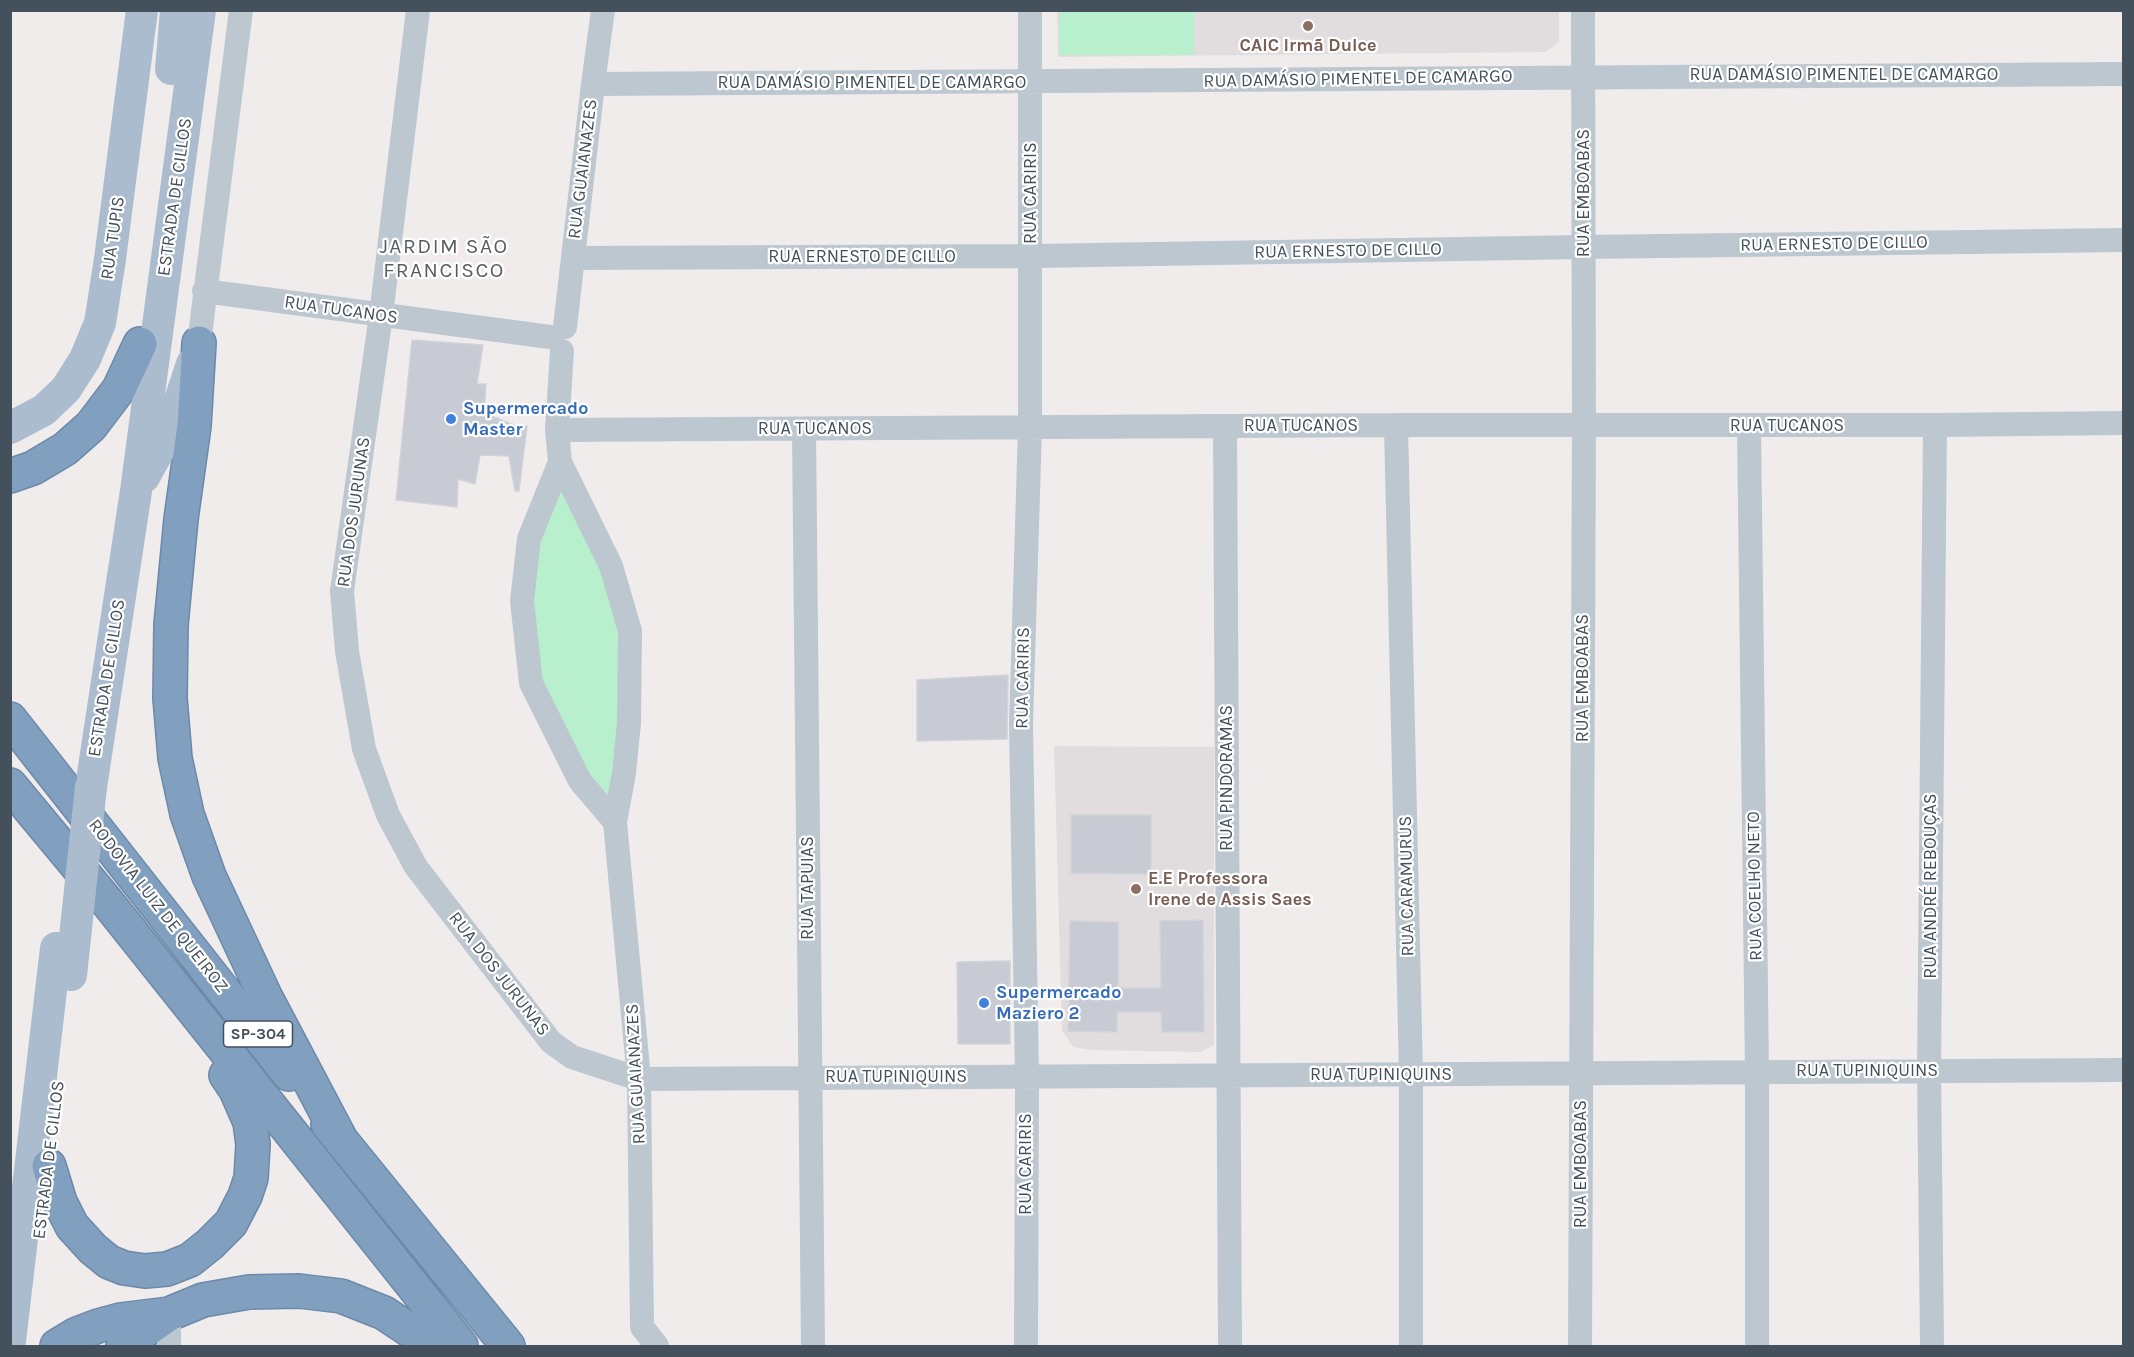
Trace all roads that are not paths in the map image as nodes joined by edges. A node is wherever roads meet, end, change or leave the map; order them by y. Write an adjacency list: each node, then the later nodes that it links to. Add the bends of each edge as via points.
1 (142, 10): 29 (main road, RUA TUPIS, via 100,323 85,359 66,389 44,410)
2 (176, 10): 21 (main road, ESTRADA DE CILLOS)
3 (200, 10): 34 (main road, ESTRADA DE CILLOS)
4 (241, 10): 17 (street)
5 (418, 10): 18 (street, RUA DOS JURUNAS)
6 (603, 10): 12 (street, RUA GUAIANAZES)
7 (1030, 10): 11 (street, RUA CARIRIS)
8 (1583, 10): 10 (street, RUA EMBOABAS)
9 (2124, 74): 10 (street, RUA DAMÁSIO PIMENTEL DE CAMARGO)
10 (1584, 76): 11 (street, RUA DAMÁSIO PIMENTEL DE CAMARGO); 14 (street, RUA EMBOABAS)
11 (1030, 82): 12 (street, RUA DAMÁSIO PIMENTEL DE CAMARGO); 15 (street, RUA CARIRIS)
12 (593, 84): 16 (street, RUA GUAIANAZES)
13 (2124, 240): 14 (street, RUA ERNESTO DE CILLO)
14 (1584, 247): 15 (street, RUA ERNESTO DE CILLO); 26 (street, RUA EMBOABAS)
15 (1032, 256): 16 (street, RUA ERNESTO DE CILLO); 28 (street, RUA CARIRIS)
16 (573, 258): 19 (street, RUA GUAIANAZES)
17 (204, 291): 18 (street, RUA TUCANOS); 20 (street)
18 (381, 315): 19 (street, RUA TUCANOS); 48 (street, RUA DOS JURUNAS, via 342,591 347,651 364,749 388,815 416,867 551,1042 572,1057)
19 (559, 339): 31 (street)
20 (199, 343): 34 (main road, via 170,430); 49 (highway, via 194,426 171,625 170,698 175,758 187,814 209,876 266,998)
21 (140, 344): 33 (highway, via 119,389 91,426 65,449); 36 (main road, ESTRADA DE CILLOS)
22 (2124, 423): 24 (street, RUA TUCANOS)
23 (1396, 425): 25 (street, RUA TUCANOS); 26 (street, RUA TUCANOS); 44 (street, RUA CARAMURUS)
24 (1935, 425): 27 (street, RUA TUCANOS); 41 (street, RUA ANDRÉ REBOUÇAS)
25 (1225, 426): 28 (street, RUA TUCANOS); 45 (street, RUA PINDORAMAS)
26 (1584, 426): 27 (street, RUA TUCANOS); 43 (street, RUA EMBOABAS)
27 (1749, 426): 42 (street, RUA COELHO NETO)
28 (1030, 427): 30 (street, RUA TUCANOS); 47 (street, RUA CARIRIS, via 1021,724)
29 (10, 428)
30 (804, 429): 31 (street, RUA TUCANOS); 46 (street, RUA TAPUIAS)
31 (557, 430): 32 (street, RUA GUAIANAZES)
32 (560, 462): 38 (street, RUA GUAIANAZES, via 611,566 630,631 629,723); 38 (street, RUA GUAIANAZES, via 528,549 522,601 531,683 580,781)
33 (10, 476)
34 (136, 491): 36 (main road, ESTRADA DE CILLOS)
35 (10, 719): 49 (highway, RODOVIA LUIZ DE QUEIROZ / SP-304)
36 (84, 781): 50 (main road, ESTRADA DE CILLOS, bridge, via 71,975); 52 (main road, ESTRADA DE CILLOS, via 56,948)
37 (10, 784): 39 (highway, RODOVIA LUIZ DE QUEIROZ / SP-304)
38 (615, 822): 48 (street, RUA GUAIANAZES)
39 (108, 903): 50 (highway, via 236,1090 250,1122 251,1178 231,1222 210,1244 190,1260 146,1271 109,1262 93,1249 72,1226); 58 (highway, RODOVIA LUIZ DE QUEIROZ / SP-304)
40 (2124, 1070): 41 (street, RUA TUPINIQUINS)
41 (1929, 1071): 42 (street, RUA TUPINIQUINS); 67 (street, RUA ANDRÉ REBOUÇAS)
42 (1757, 1072): 43 (street, RUA TUPINIQUINS); 66 (street, RUA COELHO NETO)
43 (1581, 1074): 44 (street, RUA TUPINIQUINS); 65 (street, RUA EMBOABAS)
44 (1412, 1075): 45 (street, RUA TUPINIQUINS); 64 (street, RUA CARAMURUS)
45 (1228, 1076): 47 (street, RUA TUPINIQUINS); 63 (street, RUA PINDORAMAS)
46 (809, 1077): 47 (street, RUA TUPINIQUINS); 48 (street, RUA TUPINIQUINS); 61 (street, RUA TAPUIAS)
47 (1027, 1077): 62 (street, RUA CARIRIS)
48 (639, 1079): 60 (street, RUA GUAIANAZES, via 642,1328)
49 (342, 1142): 59 (highway, RODOVIA LUIZ DE QUEIROZ / SP-304)
50 (49, 1166): 53 (main road, ESTRADA DE CILLOS)
51 (169, 1314): 54 (highway, via 98,1326); 55 (highway); 56 (street); 57 (highway, via 203,1300 249,1293 299,1291 341,1296 384,1313)
52 (10, 1341)
53 (27, 1347)
54 (57, 1347)
55 (123, 1347)
56 (169, 1347)
57 (430, 1347)
58 (461, 1347)
59 (508, 1347)
60 (657, 1347)
61 (813, 1347)
62 (1026, 1347)
63 (1230, 1347)
64 (1411, 1347)
65 (1580, 1347)
66 (1757, 1347)
67 (1932, 1347)

